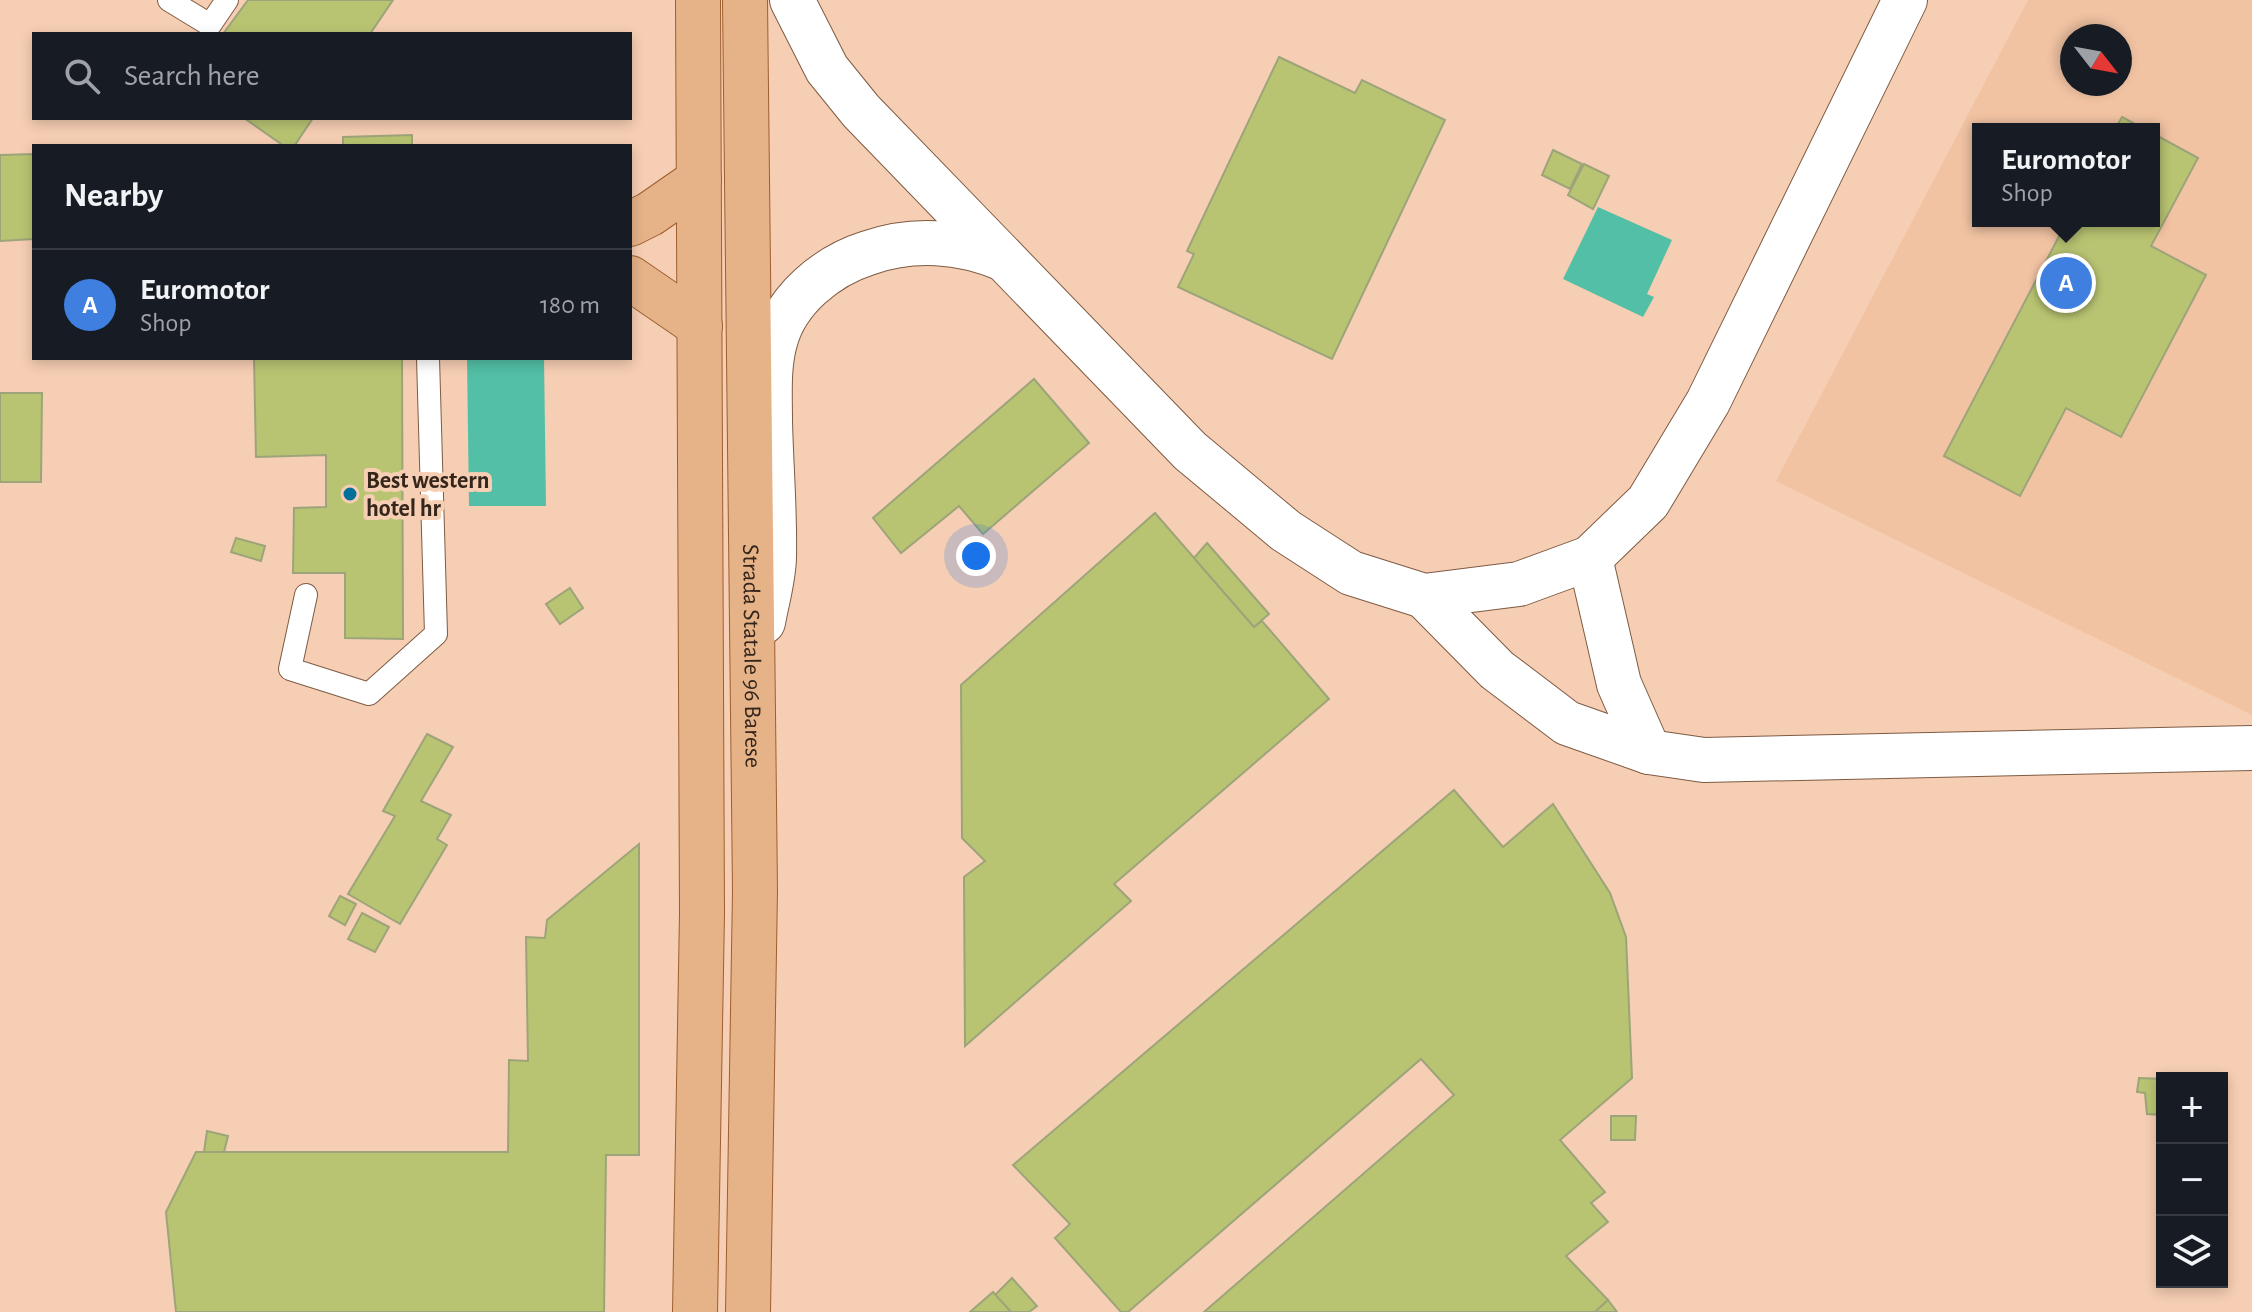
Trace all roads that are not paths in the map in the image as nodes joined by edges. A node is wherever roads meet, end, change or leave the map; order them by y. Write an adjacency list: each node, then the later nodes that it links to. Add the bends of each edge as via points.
1 (169, 0): 2 (lane, via 210,25)
2 (227, 0)
3 (698, 0): 7 (main road, Strada Statale 96 Barese)
4 (745, 0): 16 (main road, Strada Statale 96 Barese)
5 (792, 0): 9 (street, via 827,69 853,101)
6 (1905, 0): 13 (street, via 1708,402 1648,502)
7 (699, 180): 8 (main road); 11 (main road, Strada Statale 96 Barese)
8 (632, 223)
9 (1007, 259): 15 (street, via 1190,451 1286,531 1351,573); 16 (street, via 946,243 890,245 852,258 813,283 790,311 775,341 770,386 774,559)
10 (632, 279): 11 (main road)
11 (700, 326): 19 (main road, Strada Statale 96 Barese, via 702,913)
12 (428, 360): 14 (lane, via 436,634 369,694 290,669)
13 (1590, 558): 15 (street, via 1519,584); 18 (street, via 1619,684)
14 (306, 595)
15 (1424, 596): 18 (street, via 1497,670 1567,723)
16 (754, 670): 20 (main road, Strada Statale 96 Barese)
17 (2252, 748): 18 (street, via 1704,760)
18 (1649, 752)
19 (695, 1312)
20 (748, 1312)

